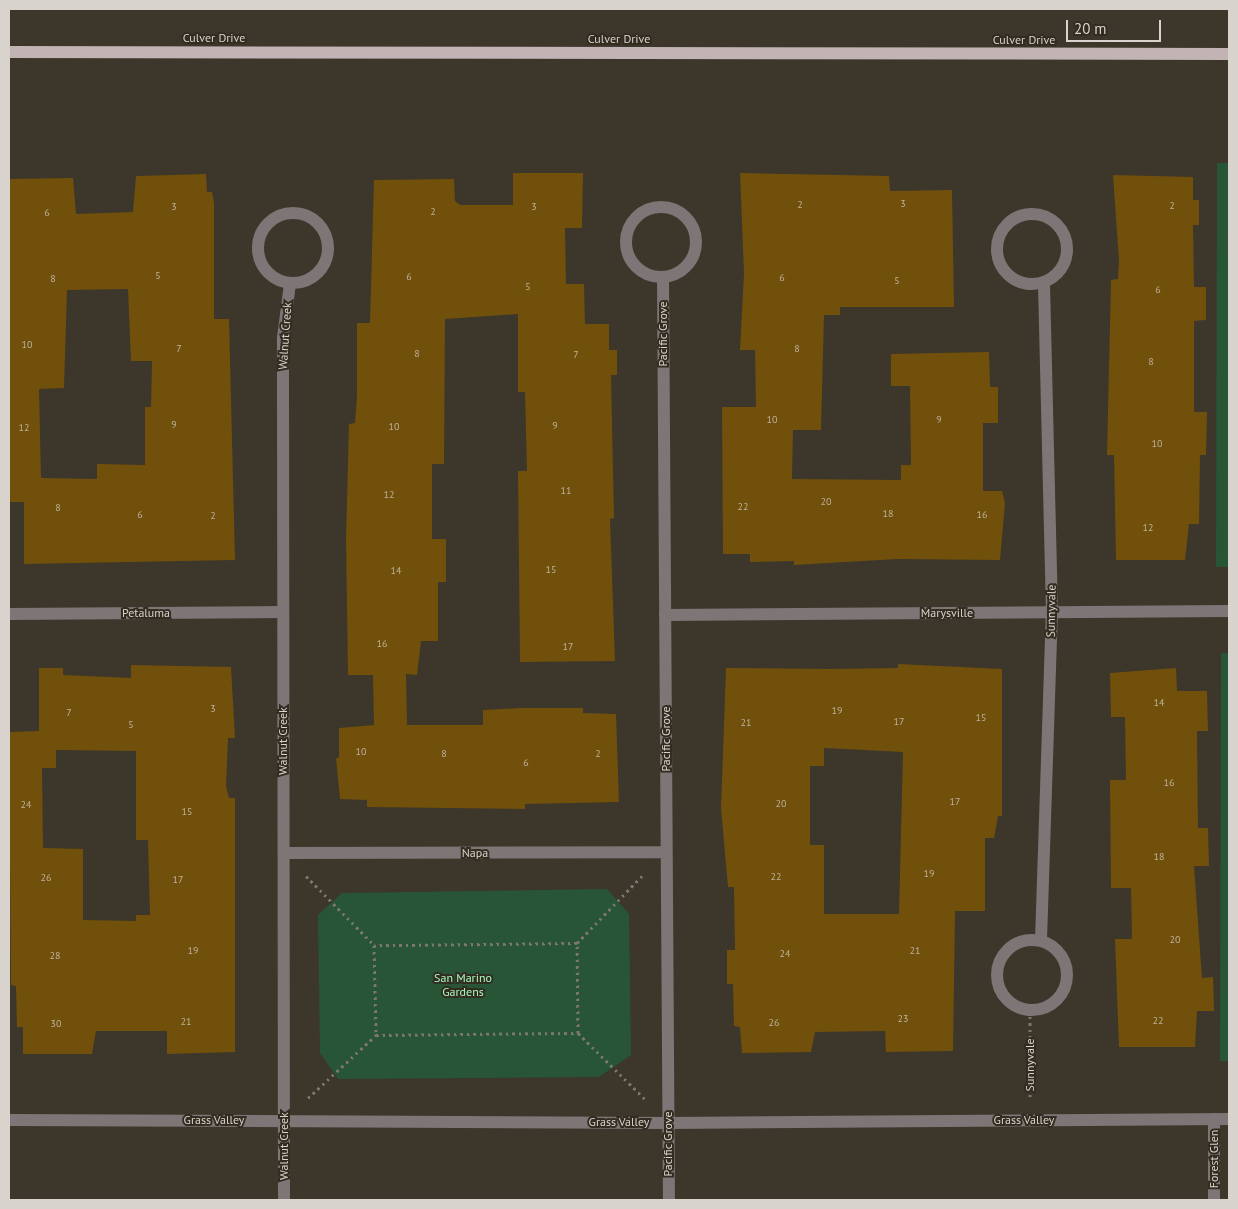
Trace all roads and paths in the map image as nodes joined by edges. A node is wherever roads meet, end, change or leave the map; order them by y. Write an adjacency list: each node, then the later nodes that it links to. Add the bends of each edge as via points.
1 (9, 52): 2 (main road, Culver Drive)
2 (1229, 54)
3 (663, 277): 3 (street, via 688,264 696,237 681,212 653,207 630,225 627,246 636,266); 10 (street, Pacific Grove)
4 (1044, 282): 4 (street, via 1065,262 1064,234 1054,222 1027,214 1002,230 998,258 1016,281); 8 (street, Sunnyvale)
5 (290, 283): 5 (street, via 317,274 328,247 316,221 288,212 264,227 258,255 276,278); 7 (street, Walnut Creek, via 283,338)
6 (1229, 611): 8 (street, Marysville)
7 (283, 612): 9 (street, Petaluma); 12 (street, Walnut Creek)
8 (1052, 612): 10 (street, Marysville); 13 (street, Sunnyvale)
9 (9, 614)
10 (665, 615): 11 (street, Pacific Grove)
11 (666, 852): 12 (street, Napa); 14 (path); 24 (street, Pacific Grove)
12 (284, 853): 15 (path); 22 (street, Walnut Creek)
13 (1041, 940): 16 (street, via 1063,959 1065,988 1044,1008); 16 (street, via 1012,945 997,969 1004,997)
14 (577, 943): 15 (path); 17 (path)
15 (374, 945): 18 (path)
16 (1030, 1010): 23 (path, Sunnyvale)
17 (578, 1033): 18 (path); 24 (path)
18 (376, 1035): 22 (path)
19 (1214, 1119): 20 (street, Grass Valley); 23 (street, Grass Valley); 27 (street, Forest Glen)
20 (1229, 1119)
21 (9, 1120): 22 (street, Grass Valley)
22 (284, 1120): 24 (street, Grass Valley); 25 (street, Walnut Creek)
23 (1030, 1120): 24 (street, Grass Valley)
24 (668, 1123): 26 (street, Pacific Grove)
25 (284, 1200)
26 (669, 1200)
27 (1214, 1200)

